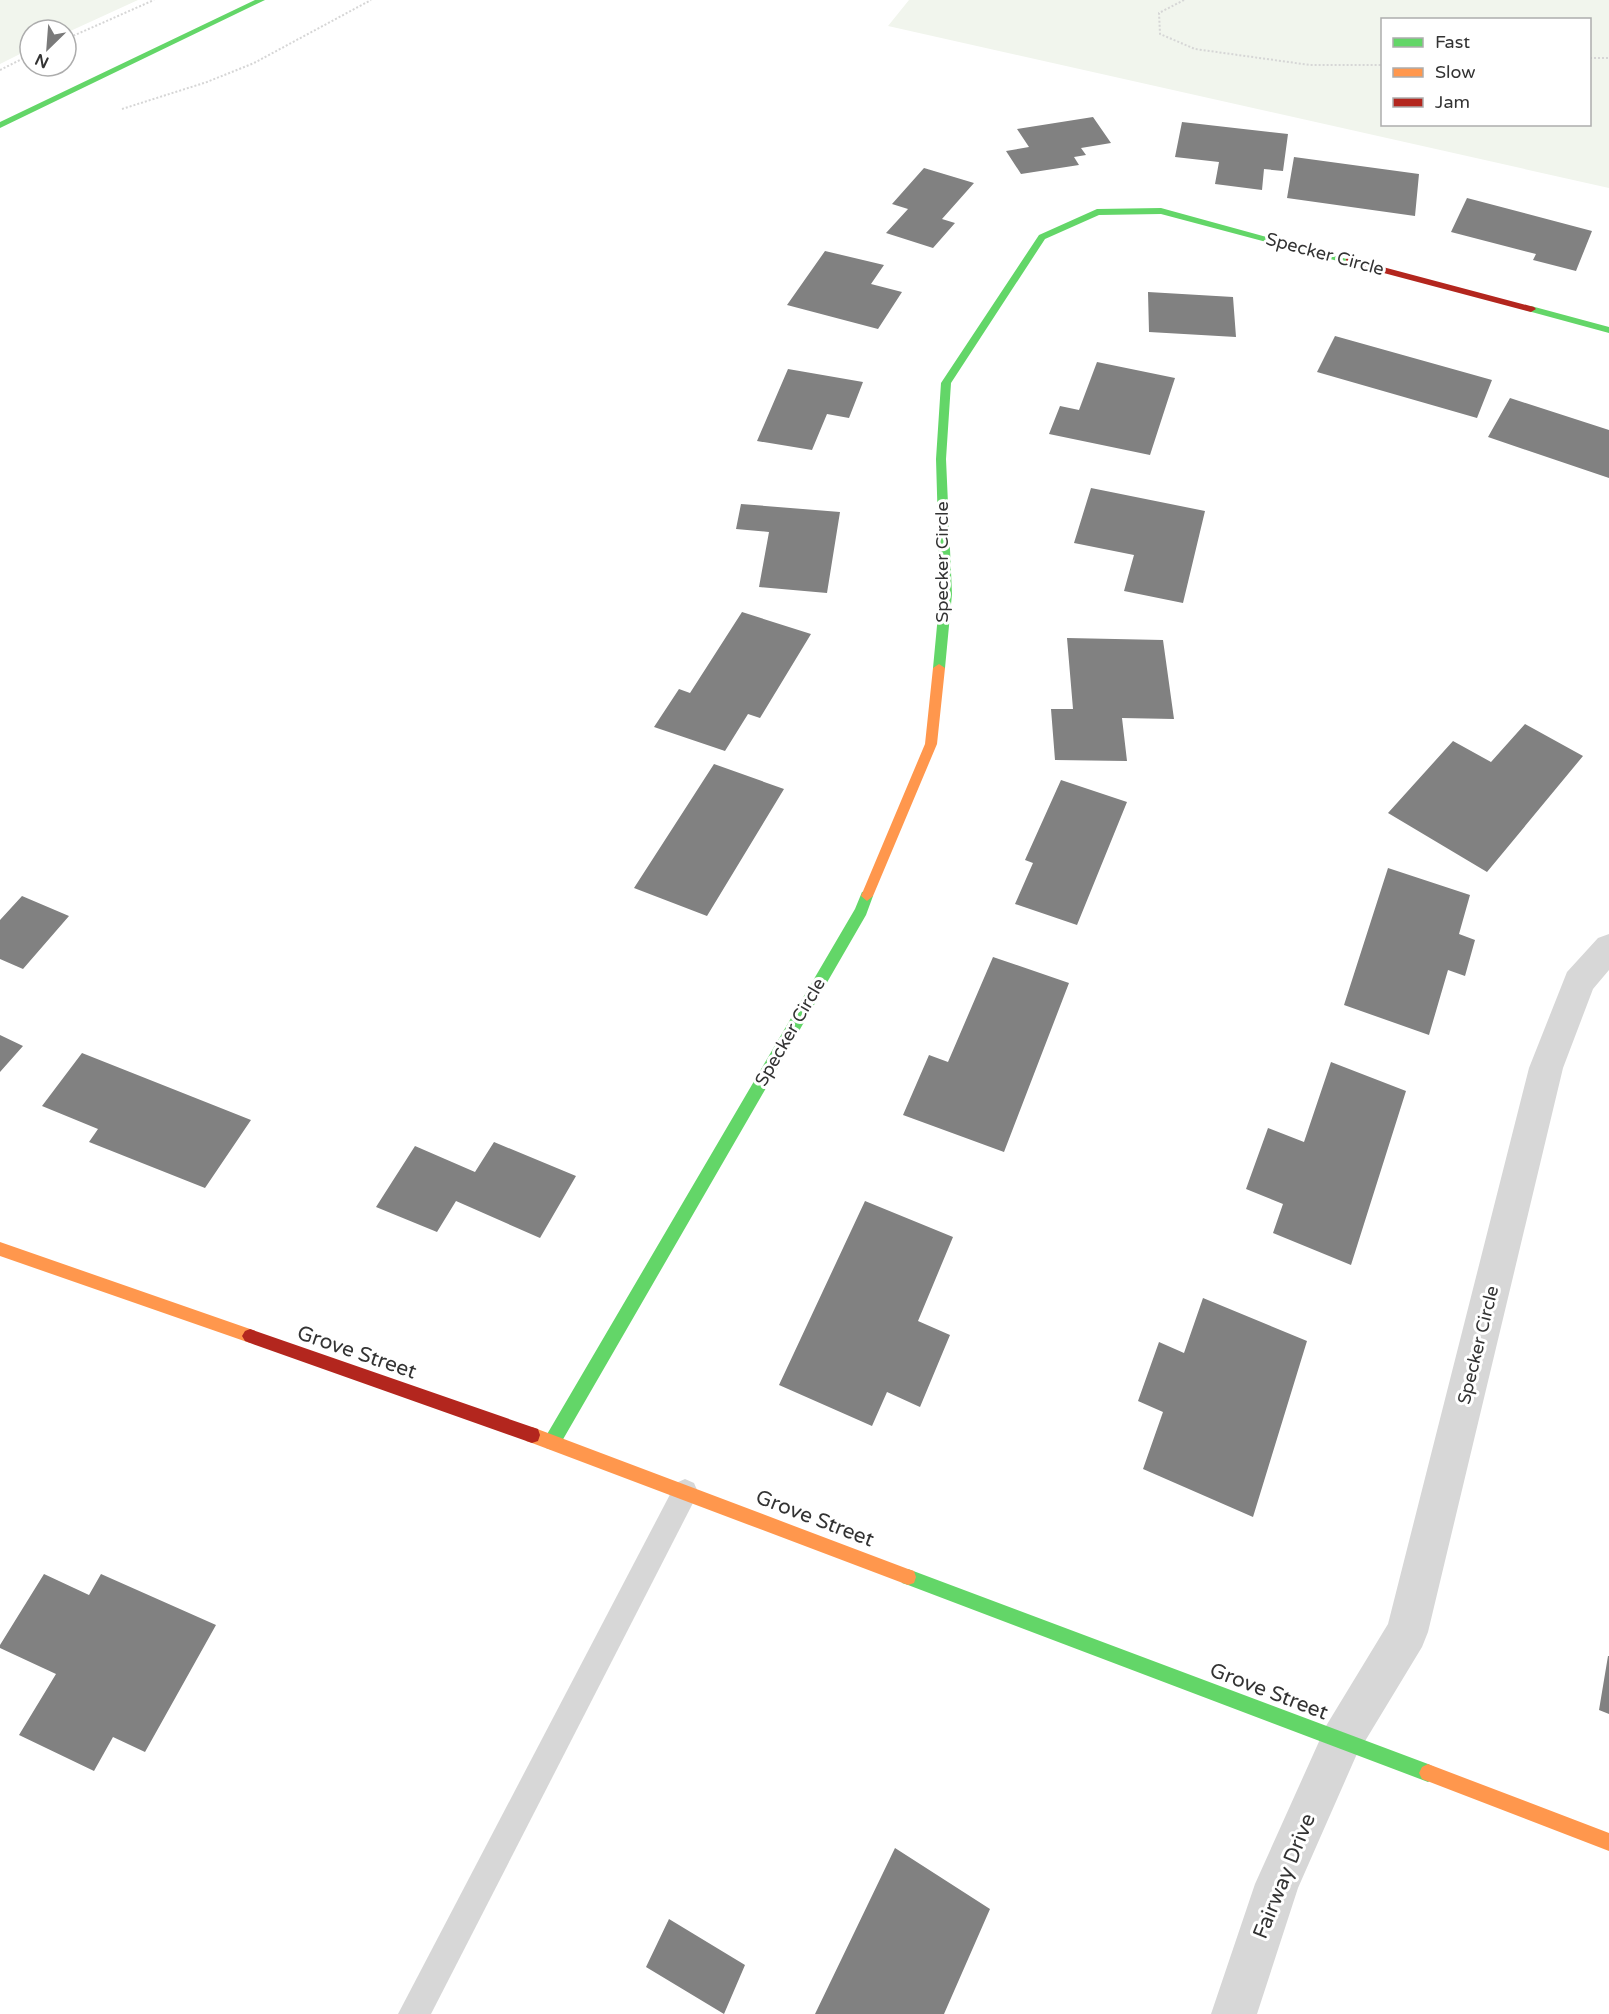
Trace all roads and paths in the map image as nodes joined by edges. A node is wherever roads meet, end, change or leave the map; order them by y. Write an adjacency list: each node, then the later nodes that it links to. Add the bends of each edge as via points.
1 (154, 0): 5 (path)
2 (261, 0): 12 (street)
3 (371, 0): 11 (path, via 242,68)
4 (1184, 0): 9 (path, via 1159,13 1160,33 1195,49 1310,65)
5 (78, 34)
6 (1591, 58): 7 (path)
7 (1609, 58)
8 (18, 61): 10 (path)
9 (1381, 66)
10 (0, 70)
11 (115, 111)
12 (0, 125)
13 (1609, 330): 16 (street, Specker Circle, via 1161,211 1097,212 1042,237 946,383 941,459 946,594 931,744 861,911)
14 (1609, 947): 18 (street, Specker Circle, via 1579,982 1546,1068 1407,1632)
15 (0, 1249): 16 (street, Grove Street)
16 (552, 1442): 17 (street, Grove Street)
17 (685, 1492): 18 (street, Grove Street); 20 (lane)
18 (1341, 1741): 19 (street, Grove Street); 21 (street, Fairway Drive, via 1277,1884)
19 (1609, 1842)
20 (414, 2014)
21 (1234, 2014)

